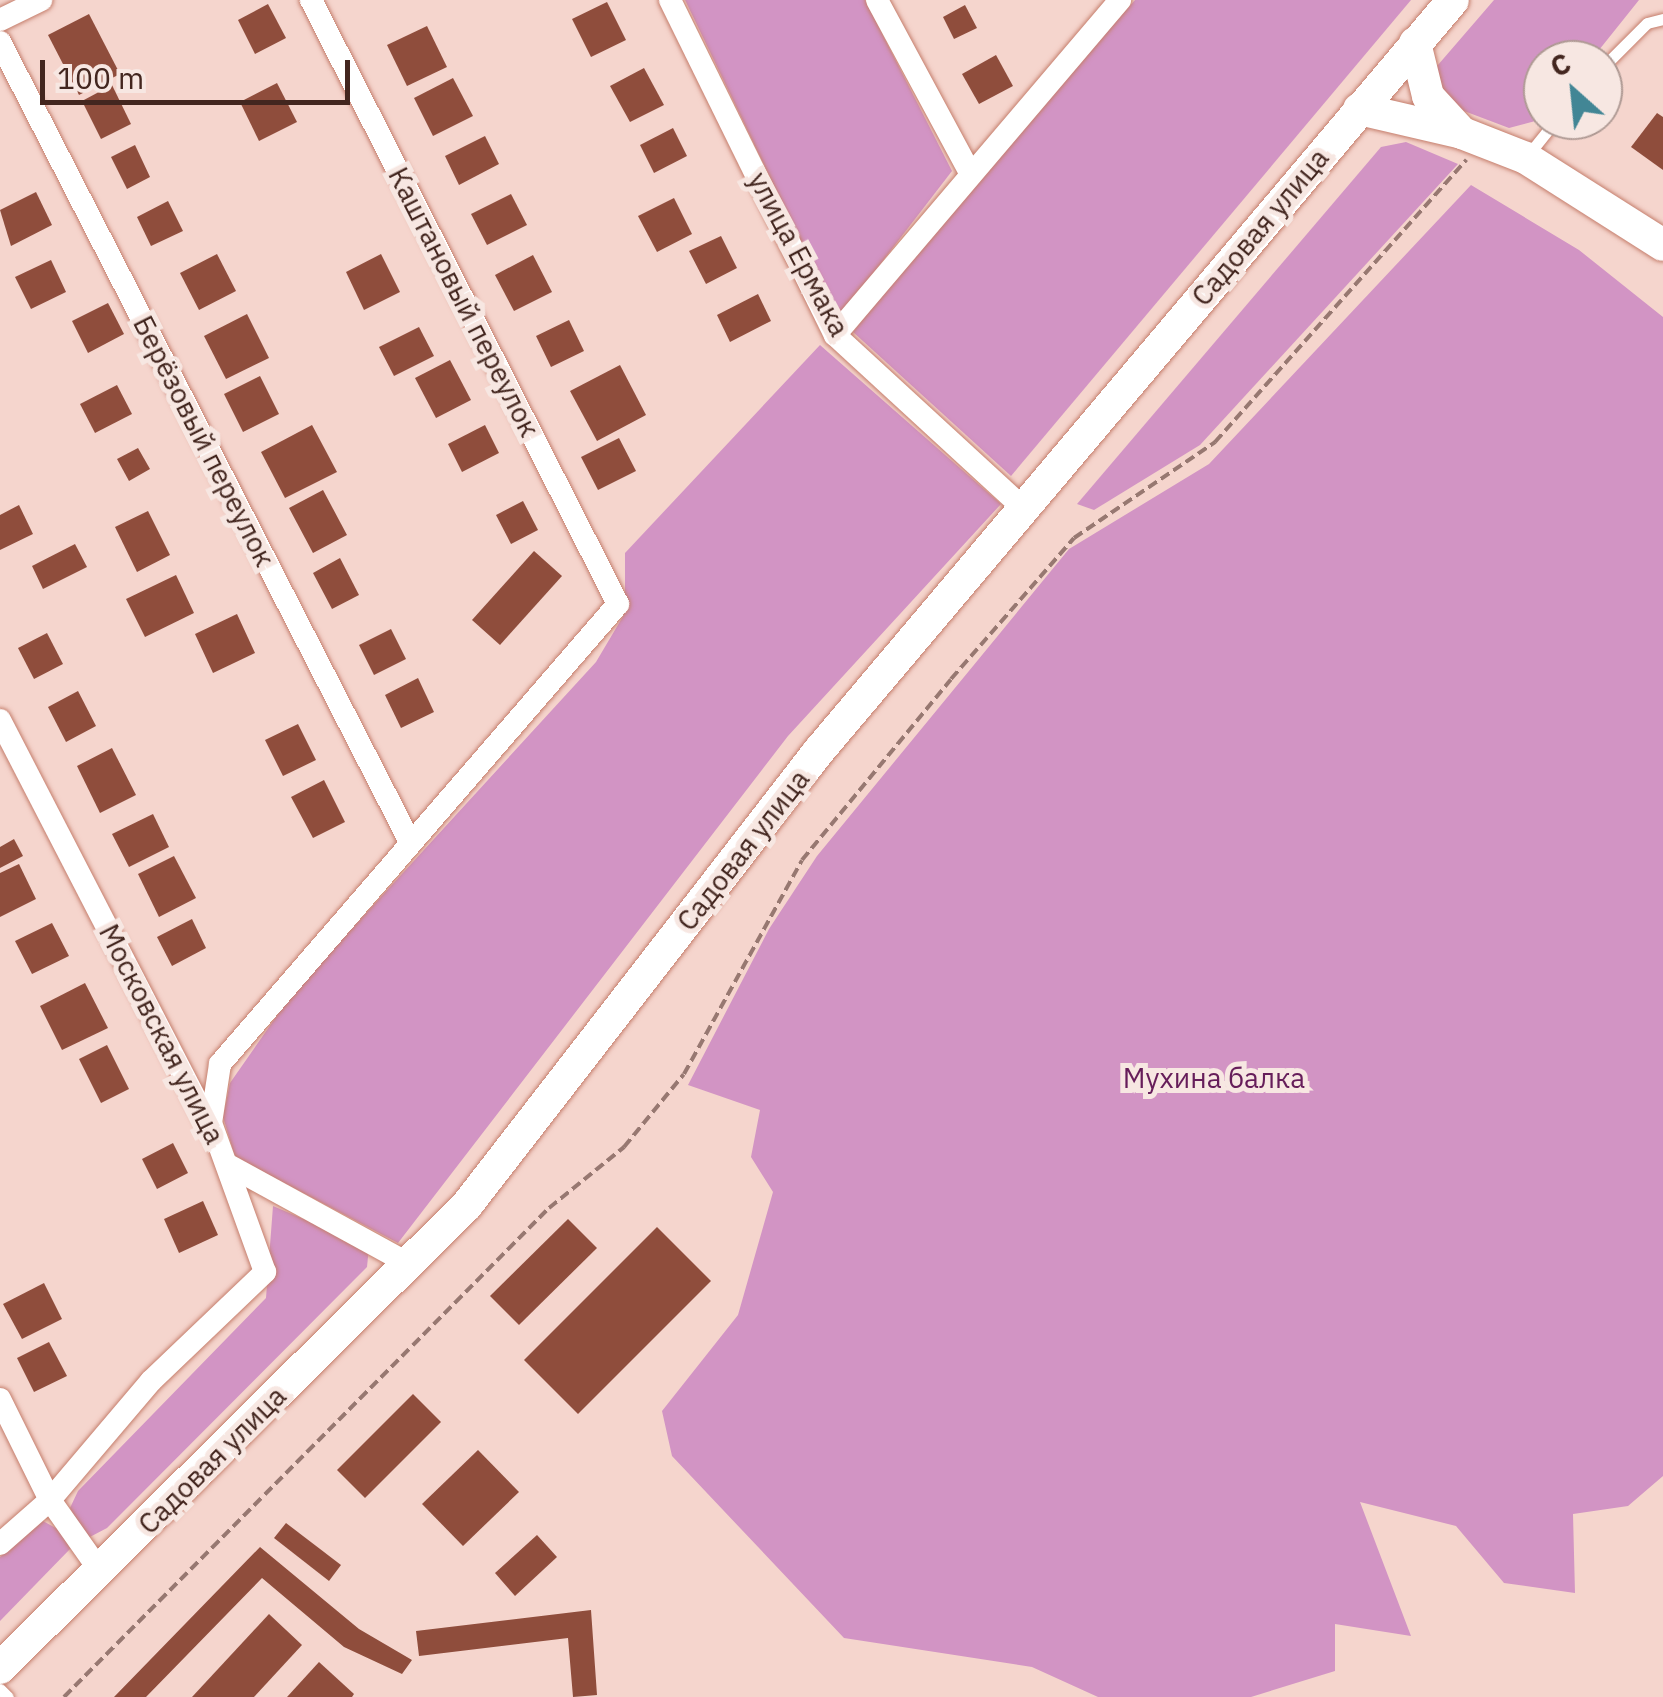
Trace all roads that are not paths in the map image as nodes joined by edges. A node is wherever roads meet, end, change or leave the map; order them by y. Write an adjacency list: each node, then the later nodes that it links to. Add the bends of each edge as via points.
1 (41, 0): 8 (street)
2 (311, 0): 21 (street, Каштановый переулок, via 618,604)
3 (670, 0): 18 (street, улица Ермака)
4 (877, 0): 16 (street)
5 (1120, 0): 16 (street)
6 (1453, 0): 10 (main road, Садовая улица)
7 (1663, 19): 11 (lane, via 1647,24)
8 (0, 20)
9 (0, 42): 21 (street, Берёзовый переулок)
10 (1415, 43): 12 (main road, Садовая улица); 13 (main road, via 1428,96)
11 (1623, 47)
12 (1358, 110): 13 (main road); 19 (main road, Садовая улица)
13 (1472, 137): 15 (main road)
14 (1540, 140): 15 (lane)
15 (1526, 158): 17 (main road)
16 (969, 171): 18 (street)
17 (1662, 243)
18 (835, 335): 19 (street, улица Ермака)
19 (1024, 510): 23 (main road, Садовая улица, via 818,752 518,1143)
20 (0, 720): 22 (street, Московская улица)
21 (409, 840): 22 (street, via 220,1064 211,1123)
22 (232, 1170): 23 (street, Московская улица); 25 (street, via 265,1272 151,1380)
23 (410, 1264): 27 (main road, Садовая улица)
24 (0, 1399): 25 (street)
25 (50, 1500): 26 (street); 27 (street)
26 (0, 1544)
27 (100, 1570): 28 (main road, Садовая улица)
28 (0, 1668)
29 (0, 1689): 30 (lane)
30 (8, 1697)

